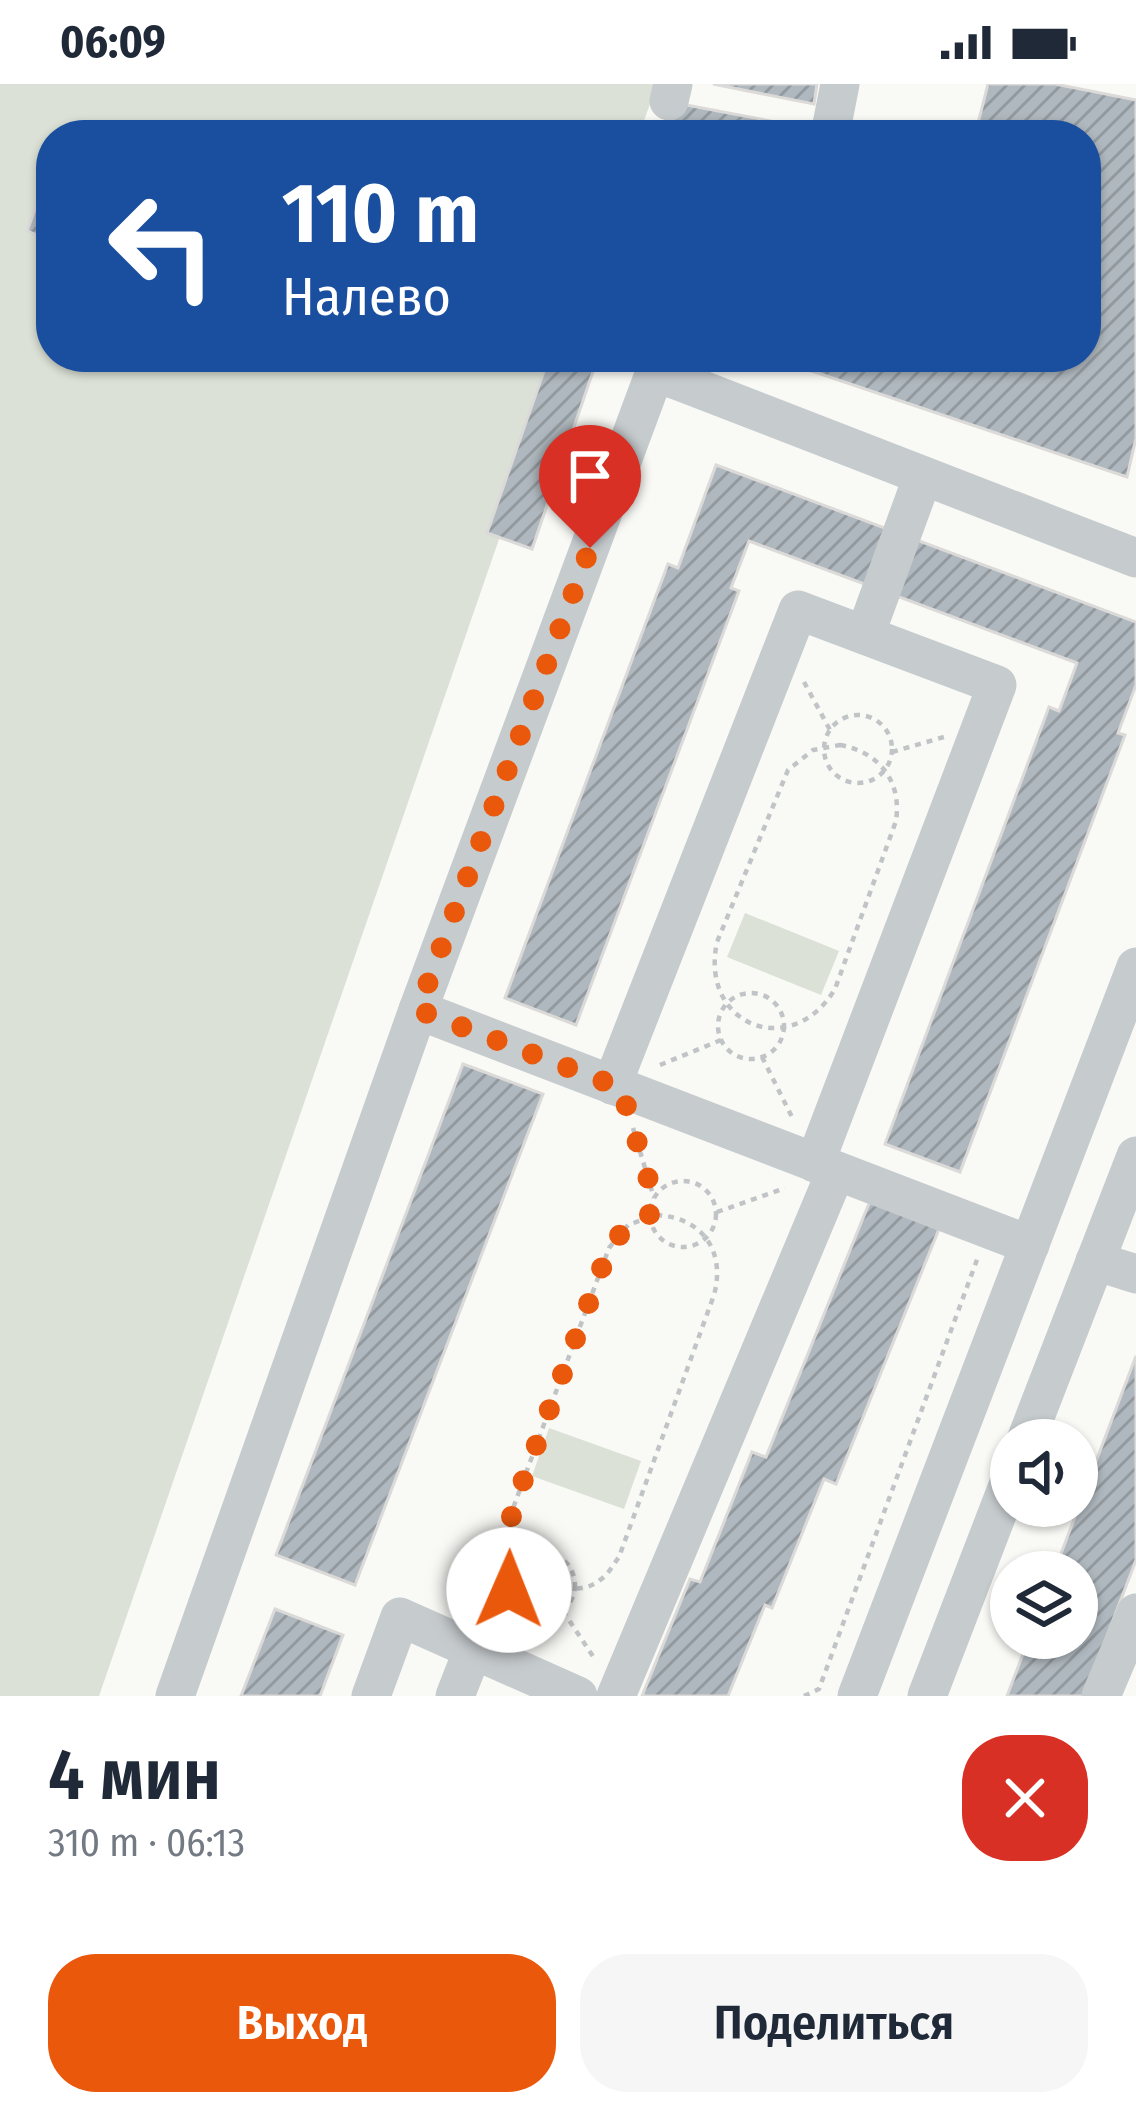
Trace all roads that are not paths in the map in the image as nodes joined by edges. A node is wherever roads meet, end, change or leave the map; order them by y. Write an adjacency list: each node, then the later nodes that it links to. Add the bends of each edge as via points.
1 (841, 84): 2 (street)
2 (833, 120)
3 (923, 476): 4 (street); 5 (street); 7 (street, via 679,381 652,380)
4 (1136, 558)
5 (865, 635): 8 (street, via 798,610); 10 (street, via 997,685)
6 (1136, 968): 11 (street)
7 (418, 1010): 8 (street); 19 (street)
8 (617, 1086): 10 (street)
9 (1136, 1156): 12 (street)
10 (826, 1167): 11 (street); 18 (street)
11 (1030, 1245): 22 (street)
12 (1095, 1261): 13 (street); 14 (street)
13 (1136, 1274)
14 (1034, 1419)
15 (992, 1527): 23 (street)
16 (1136, 1612): 24 (street)
17 (473, 1650): 18 (street); 20 (street, via 400,1617); 21 (street)
18 (603, 1695)
19 (175, 1696)
20 (370, 1696)
21 (455, 1696)
22 (857, 1696)
23 (926, 1696)
24 (1101, 1696)

